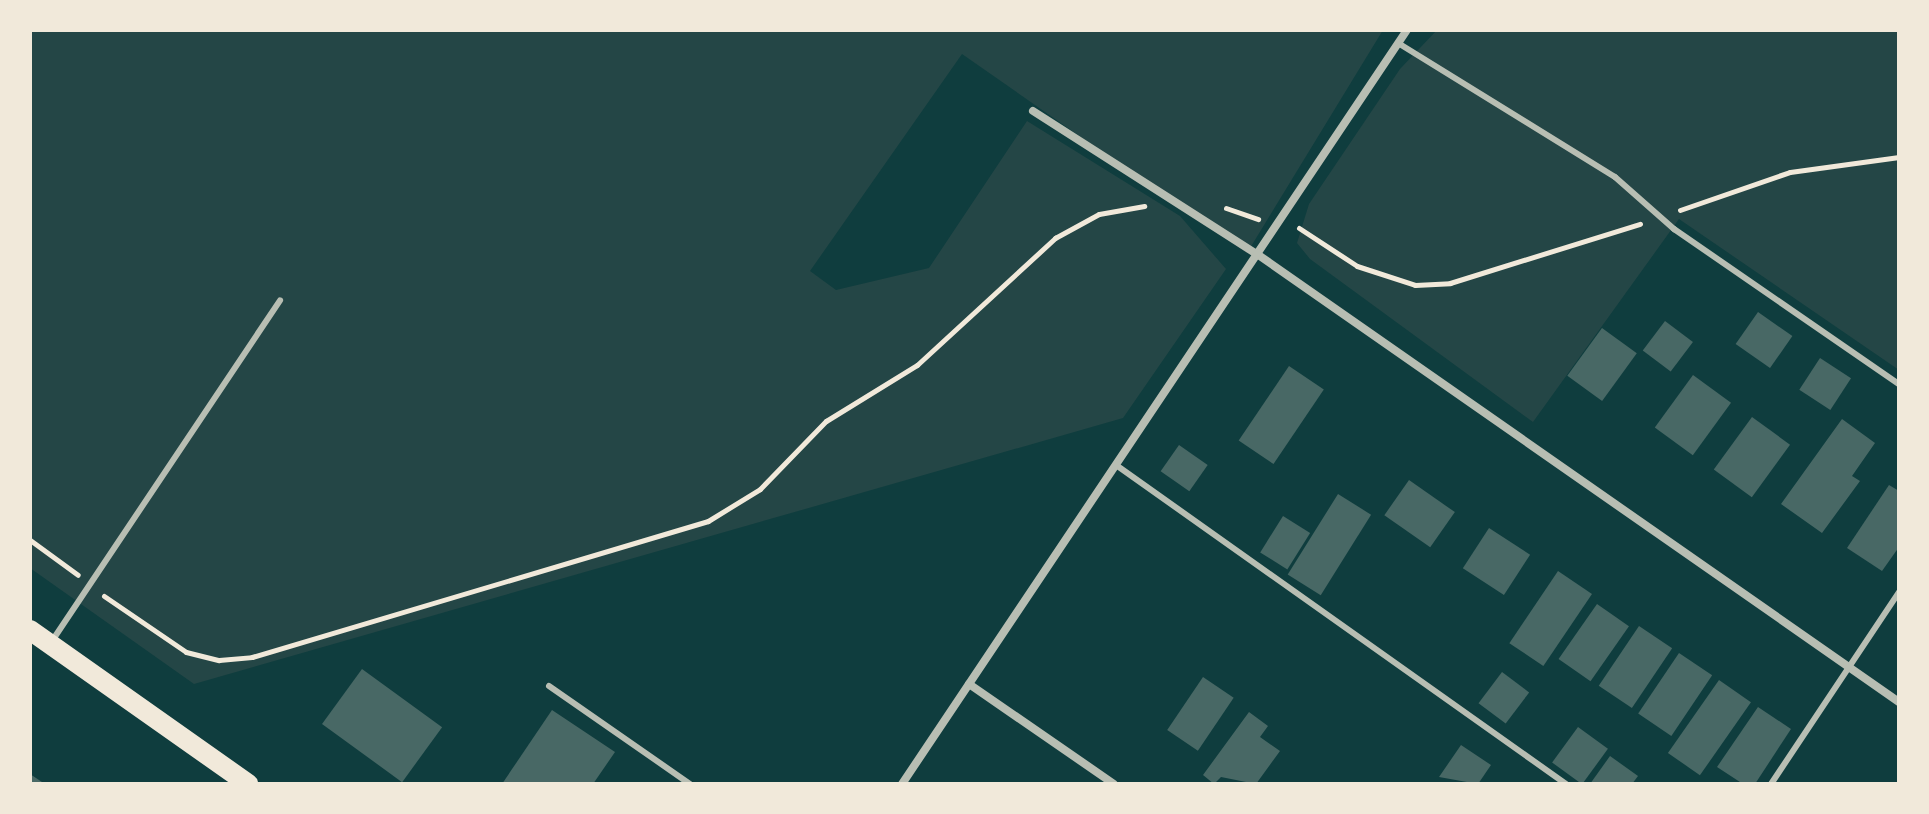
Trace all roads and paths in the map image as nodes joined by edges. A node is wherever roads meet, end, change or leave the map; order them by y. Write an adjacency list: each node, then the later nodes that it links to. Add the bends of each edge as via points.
1 (1407, 30): 2 (street)
2 (1398, 43): 6 (lane, via 1615,177); 9 (street)
3 (1033, 111): 5 (street)
4 (1899, 157): 6 (path, via 1790,172)
5 (1176, 205): 7 (path); 9 (street); 14 (path, via 1126,207 1074,224 917,365 826,421 760,489 708,521 252,657 219,660 186,652 139,626)
6 (1661, 217): 8 (path, via 1450,283 1415,285 1357,266); 11 (lane)
7 (1252, 218)
8 (1305, 229)
9 (1257, 254): 12 (street); 18 (street)
10 (280, 300): 14 (lane)
11 (1899, 384)
12 (1116, 465): 19 (street); 26 (lane)
13 (30, 540): 14 (path)
14 (90, 584): 17 (lane)
15 (1899, 592): 18 (lane)
16 (30, 630): 17 (main road)
17 (50, 644): 22 (main road)
18 (1849, 667): 21 (street); 27 (lane)
19 (969, 684): 24 (street); 25 (street)
20 (549, 686): 23 (lane)
21 (1899, 702)
22 (248, 784)
23 (690, 784)
24 (902, 784)
25 (1114, 784)
26 (1566, 784)
27 (1771, 784)

